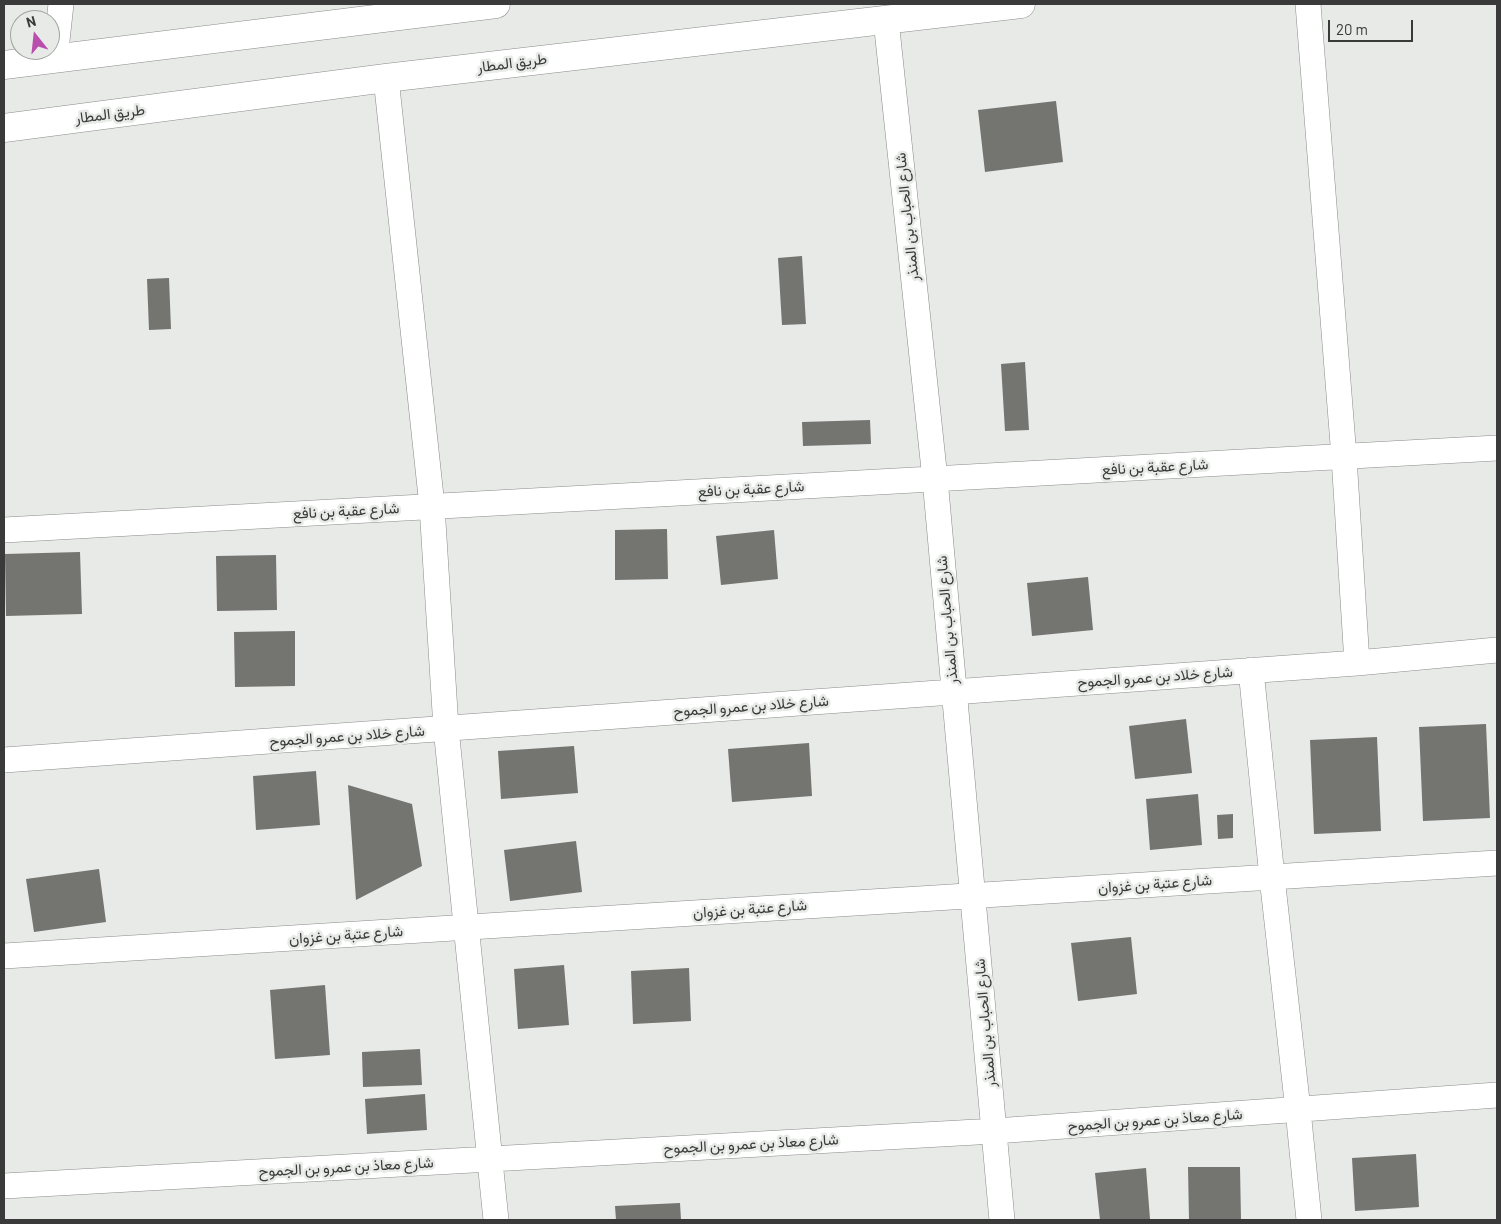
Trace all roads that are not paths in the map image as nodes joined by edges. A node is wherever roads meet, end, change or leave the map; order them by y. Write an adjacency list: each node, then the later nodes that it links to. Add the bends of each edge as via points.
1 (496, 4): 5 (highway)
2 (1021, 4): 4 (highway, طريق المطار)
3 (1308, 4): 11 (street)
4 (886, 20): 8 (highway, طريق المطار); 12 (street, شارع الحباب بن المنذر)
5 (60, 58)
6 (46, 60): 7 (highway)
7 (4, 65)
8 (386, 78): 9 (highway, طريق المطار); 13 (street)
9 (4, 128)
10 (1497, 448): 11 (street, شارع عقبة بن نافع)
11 (1344, 457): 12 (street, شارع عقبة بن نافع); 16 (street)
12 (934, 479): 13 (street, شارع عقبة بن نافع); 18 (street, شارع الحباب بن المنذر)
13 (432, 506): 14 (street, شارع عقبة بن نافع); 19 (street)
14 (4, 530)
15 (1497, 650): 16 (street, شارع خلاد بن عمرو الجموح)
16 (1356, 663): 17 (street, شارع خلاد بن عمرو الجموح)
17 (1251, 670): 18 (street, شارع خلاد بن عمرو الجموح); 22 (street)
18 (953, 692): 19 (street, شارع خلاد بن عمرو الجموح); 23 (street, شارع الحباب بن المنذر)
19 (446, 728): 20 (street, شارع خلاد بن عمرو الجموح); 24 (street)
20 (4, 760)
21 (1497, 862): 22 (street, شارع عتبة بن غزوان)
22 (1272, 877): 23 (street, شارع عتبة بن غزوان); 27 (street)
23 (973, 895): 24 (street, شارع عتبة بن غزوان); 28 (street, شارع الحباب بن المنذر)
24 (467, 927): 25 (street, شارع عتبة بن غزوان); 29 (street)
25 (4, 956)
26 (1497, 1095): 27 (street, شارع معاذ بن عمرو بن الجموح)
27 (1298, 1110): 28 (street, شارع معاذ بن عمرو بن الجموح); 33 (street)
28 (995, 1131): 29 (street, شارع معاذ بن عمرو بن الجموح); 32 (street, شارع الحباب بن المنذر)
29 (490, 1159): 30 (street, شارع معاذ بن عمرو بن الجموح); 31 (street)
30 (4, 1186)
31 (496, 1220)
32 (1002, 1220)
33 (1309, 1220)

